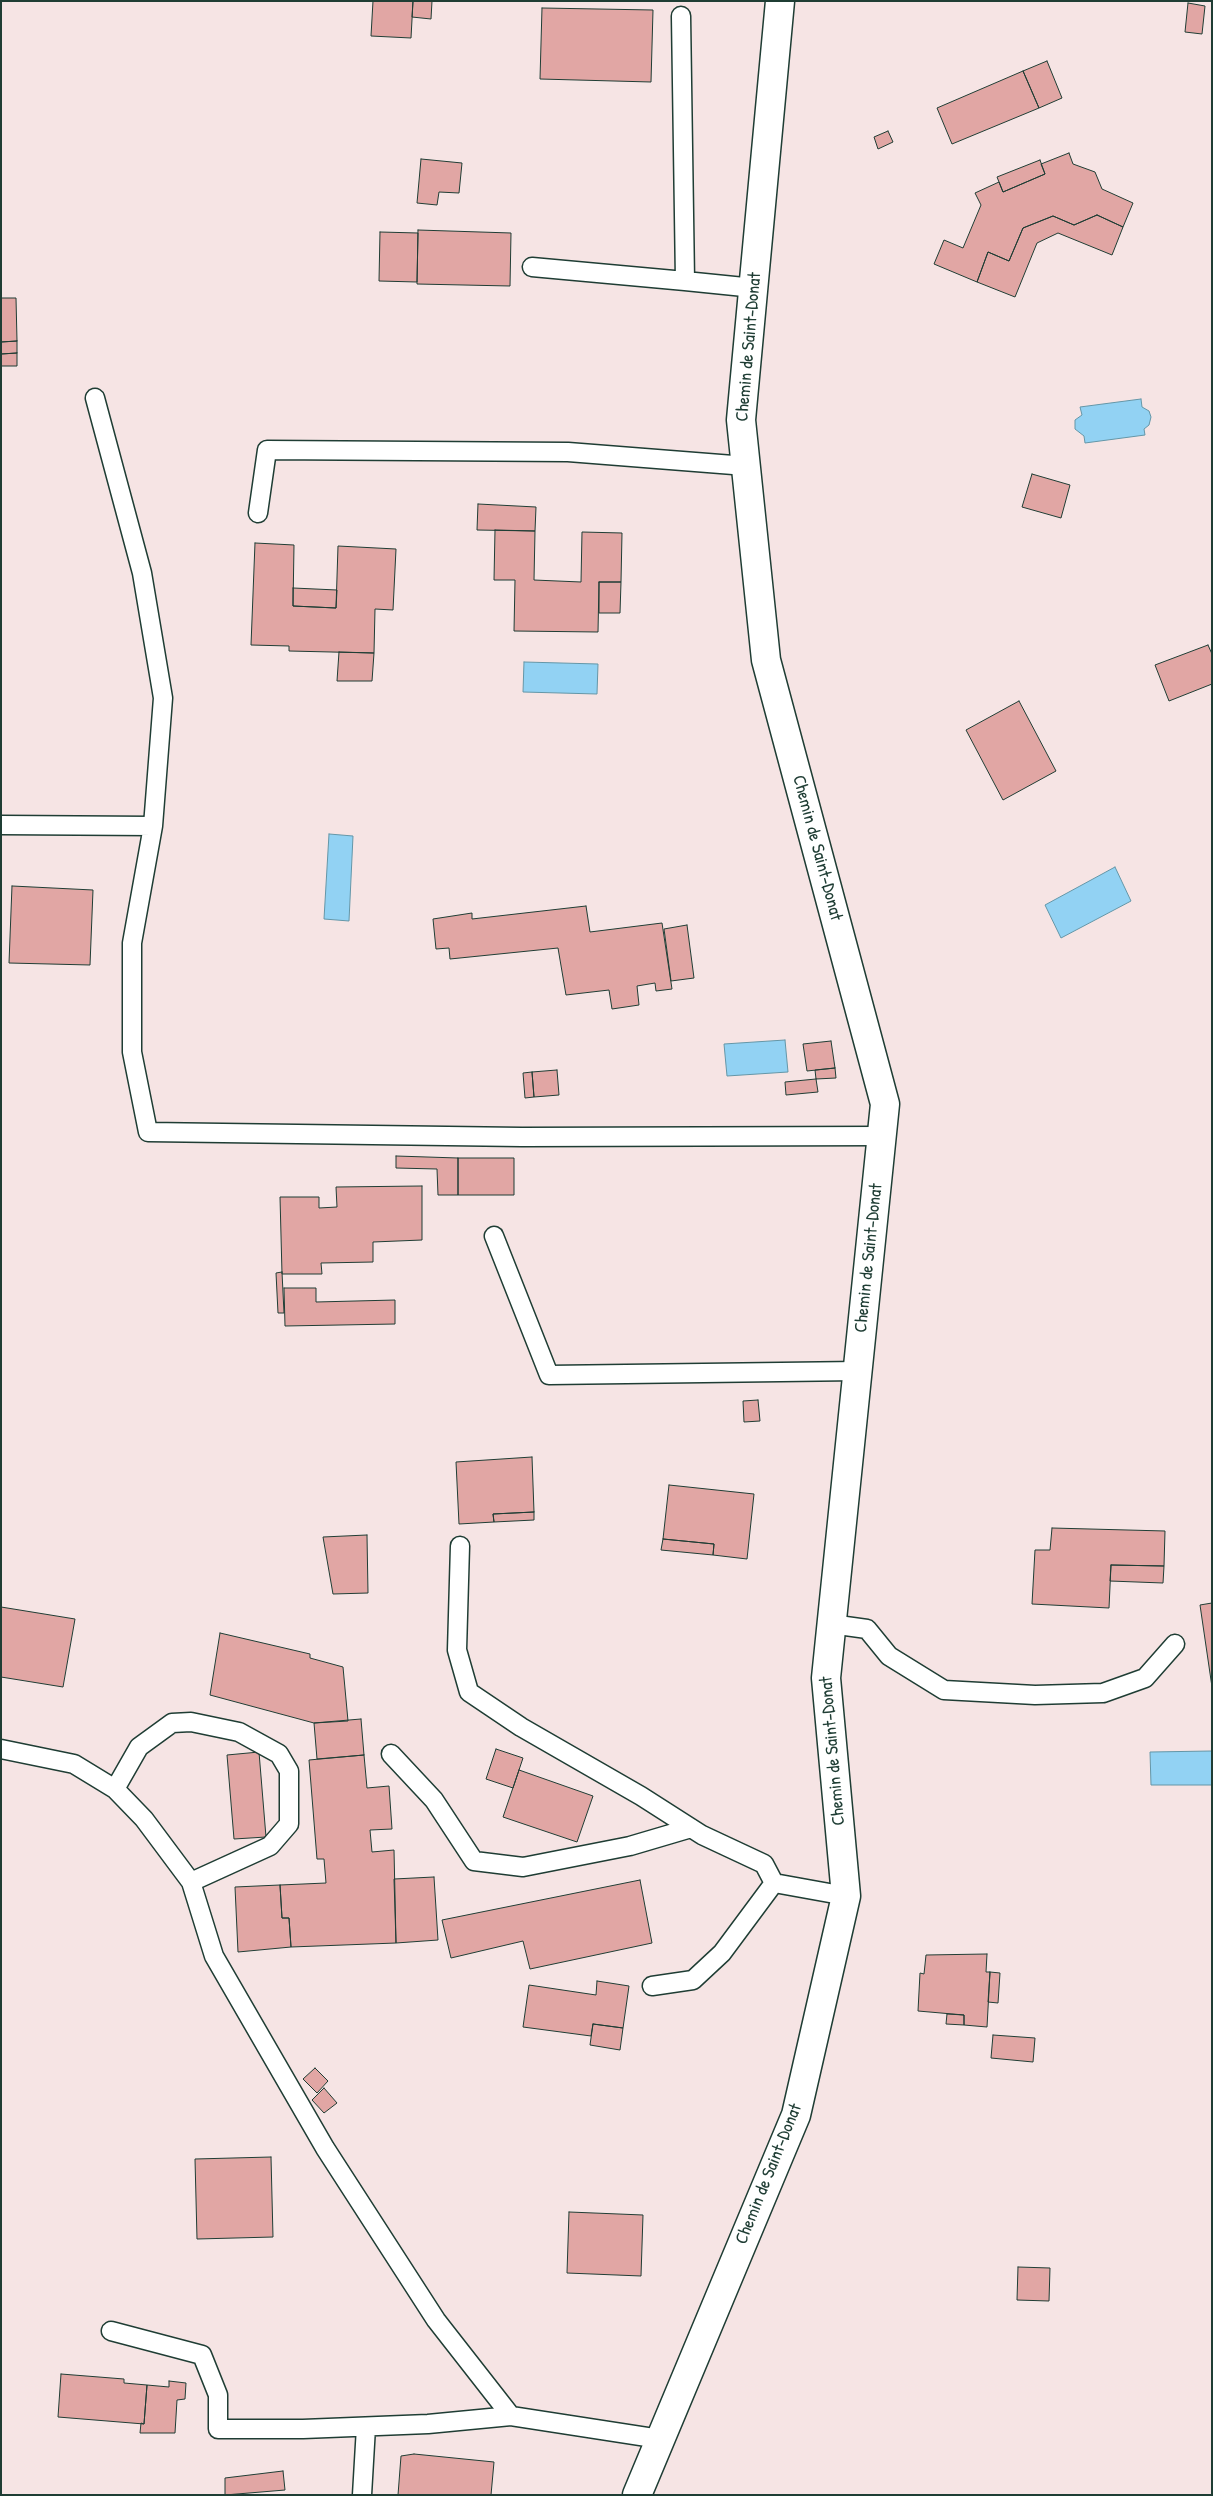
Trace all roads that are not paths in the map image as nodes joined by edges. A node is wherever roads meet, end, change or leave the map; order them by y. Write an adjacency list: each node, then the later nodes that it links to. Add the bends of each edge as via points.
1 (780, 1): 5 (street, Chemin de Saint-Donat)
2 (681, 16): 4 (lane)
3 (532, 267): 4 (lane)
4 (685, 281): 5 (lane)
5 (754, 288): 7 (street, Chemin de Saint-Donat, via 741,420)
6 (95, 398): 10 (lane, via 142,574 164,698)
7 (746, 466): 8 (lane, via 568,452 267,450); 11 (street, Chemin de Saint-Donat, via 766,660 886,1104)
8 (258, 513)
9 (1, 825): 10 (lane)
10 (153, 826): 11 (lane, via 132,943 132,1052 148,1132 522,1137)
11 (882, 1136): 13 (street, Chemin de Saint-Donat)
12 (494, 1236): 13 (lane, via 549,1375)
13 (858, 1371): 15 (street, Chemin de Saint-Donat)
14 (460, 1546): 20 (lane, via 457,1650 469,1692 521,1727)
15 (831, 1624): 16 (lane, via 867,1629 890,1656 944,1690 1035,1695 1103,1693 1145,1678); 23 (street, Chemin de Saint-Donat, via 826,1678)
16 (1175, 1644)
17 (1, 1749): 19 (lane, via 74,1764)
18 (390, 1754): 20 (lane, via 434,1800 474,1861 523,1867 630,1846)
19 (115, 1789): 21 (lane, via 144,1819); 21 (lane, via 139,1746 172,1723 191,1722 240,1732 279,1754 289,1771 289,1824 270,1846)
20 (691, 1828): 22 (lane, via 764,1864)
21 (191, 1882): 26 (lane, via 214,1956 326,2148 436,2320)
22 (774, 1882): 23 (lane); 24 (lane, via 722,1953 693,1980)
23 (846, 1896): 28 (street, Chemin de Saint-Donat, via 796,2115)
24 (652, 1986)
25 (111, 2331): 27 (lane, via 202,2355 218,2395 218,2429)
26 (511, 2416): 27 (lane); 28 (lane)
27 (366, 2427): 29 (lane)
28 (660, 2439): 30 (street, Chemin de Saint-Donat)
29 (362, 2495)
30 (637, 2495)

